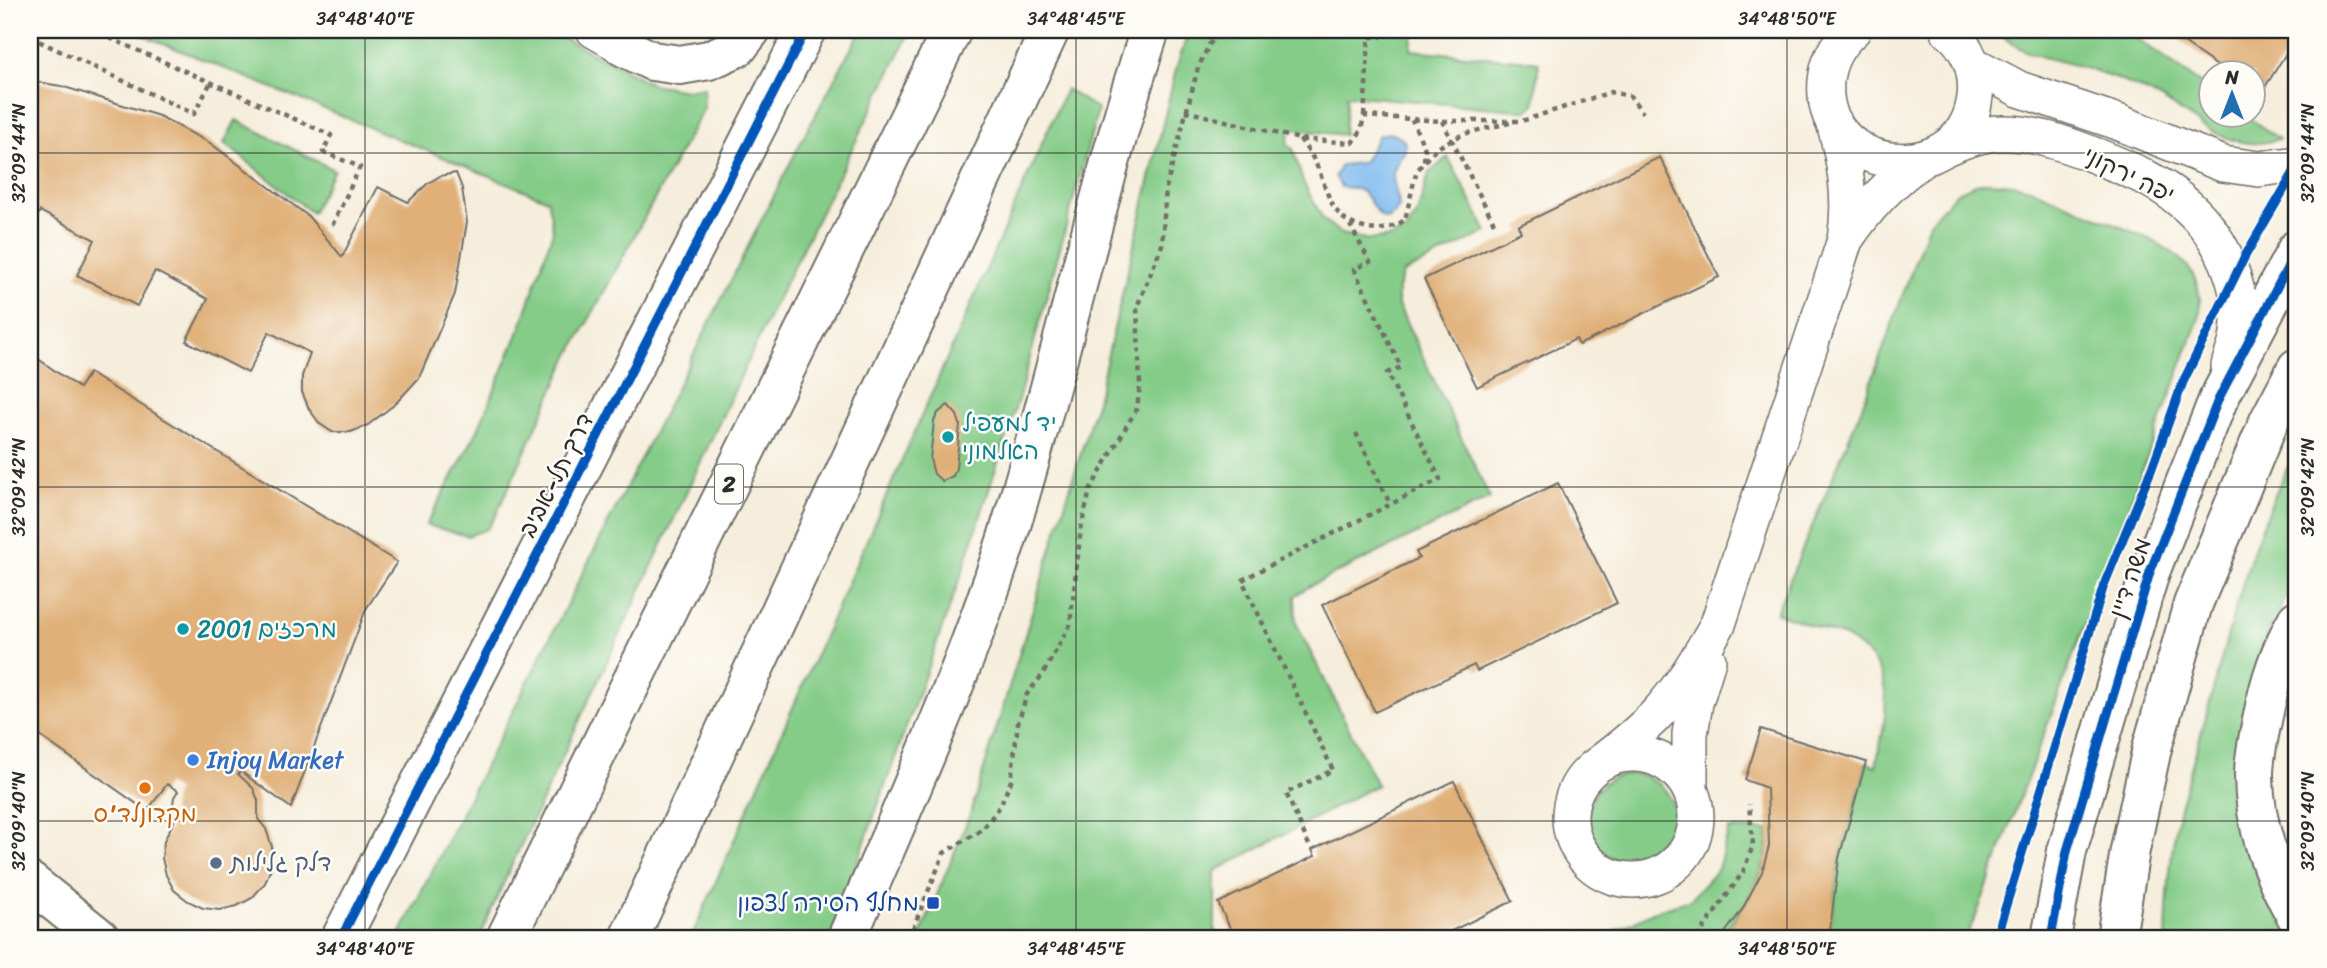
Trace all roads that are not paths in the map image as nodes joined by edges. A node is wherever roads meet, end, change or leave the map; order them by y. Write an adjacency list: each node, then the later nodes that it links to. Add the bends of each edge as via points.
1 (751, 30): 7 (main road, via 738,47 709,60 680,65 652,61)
2 (806, 30): 25 (main road, דרך תל-אביב)
3 (951, 30): 26 (main road, 2)
4 (1050, 30): 27 (main road)
5 (1150, 30): 28 (main road, via 983,611)
6 (1853, 30): 9 (street, via 1829,64 1826,87)
7 (608, 38)
8 (1963, 44): 10 (street, via 1976,87 1972,111 1961,131); 11 (street, יפה ירקוני, via 2019,89 2223,164 2259,169)
9 (1834, 122): 10 (street, via 1848,140 1877,158 1901,162); 12 (street, via 1848,181)
10 (1935, 153): 12 (street, via 1878,197); 15 (street, יפה ירקוני, via 2001,132 2046,139 2131,171 2190,208 2220,246 2237,299 2237,341)
11 (2297, 164)
12 (1845, 240): 17 (street)
13 (2297, 249): 15 (main road, משה דיין)
14 (2297, 368): 18 (main road, via 2269,421 2193,604)
15 (2218, 400): 23 (main road, משה דיין, via 2150,572 2067,851)
16 (2297, 620): 22 (main road, via 2268,688 2254,774 2268,855)
17 (1714, 631): 19 (street, via 1655,715); 20 (street, via 1692,719)
18 (2152, 748): 29 (main road); 30 (main road)
19 (1596, 766): 20 (street, via 1623,755 1644,755 1671,766); 20 (street, via 1577,788 1571,827 1589,862 1623,879 1662,873 1685,854 1697,817)
20 (1690, 788)
21 (30, 882): 24 (main road)
22 (2297, 917)
23 (2051, 936)
24 (100, 938)
25 (341, 938)
26 (506, 938)
27 (629, 938)
28 (848, 938)
29 (2116, 938)
30 (2144, 938)

